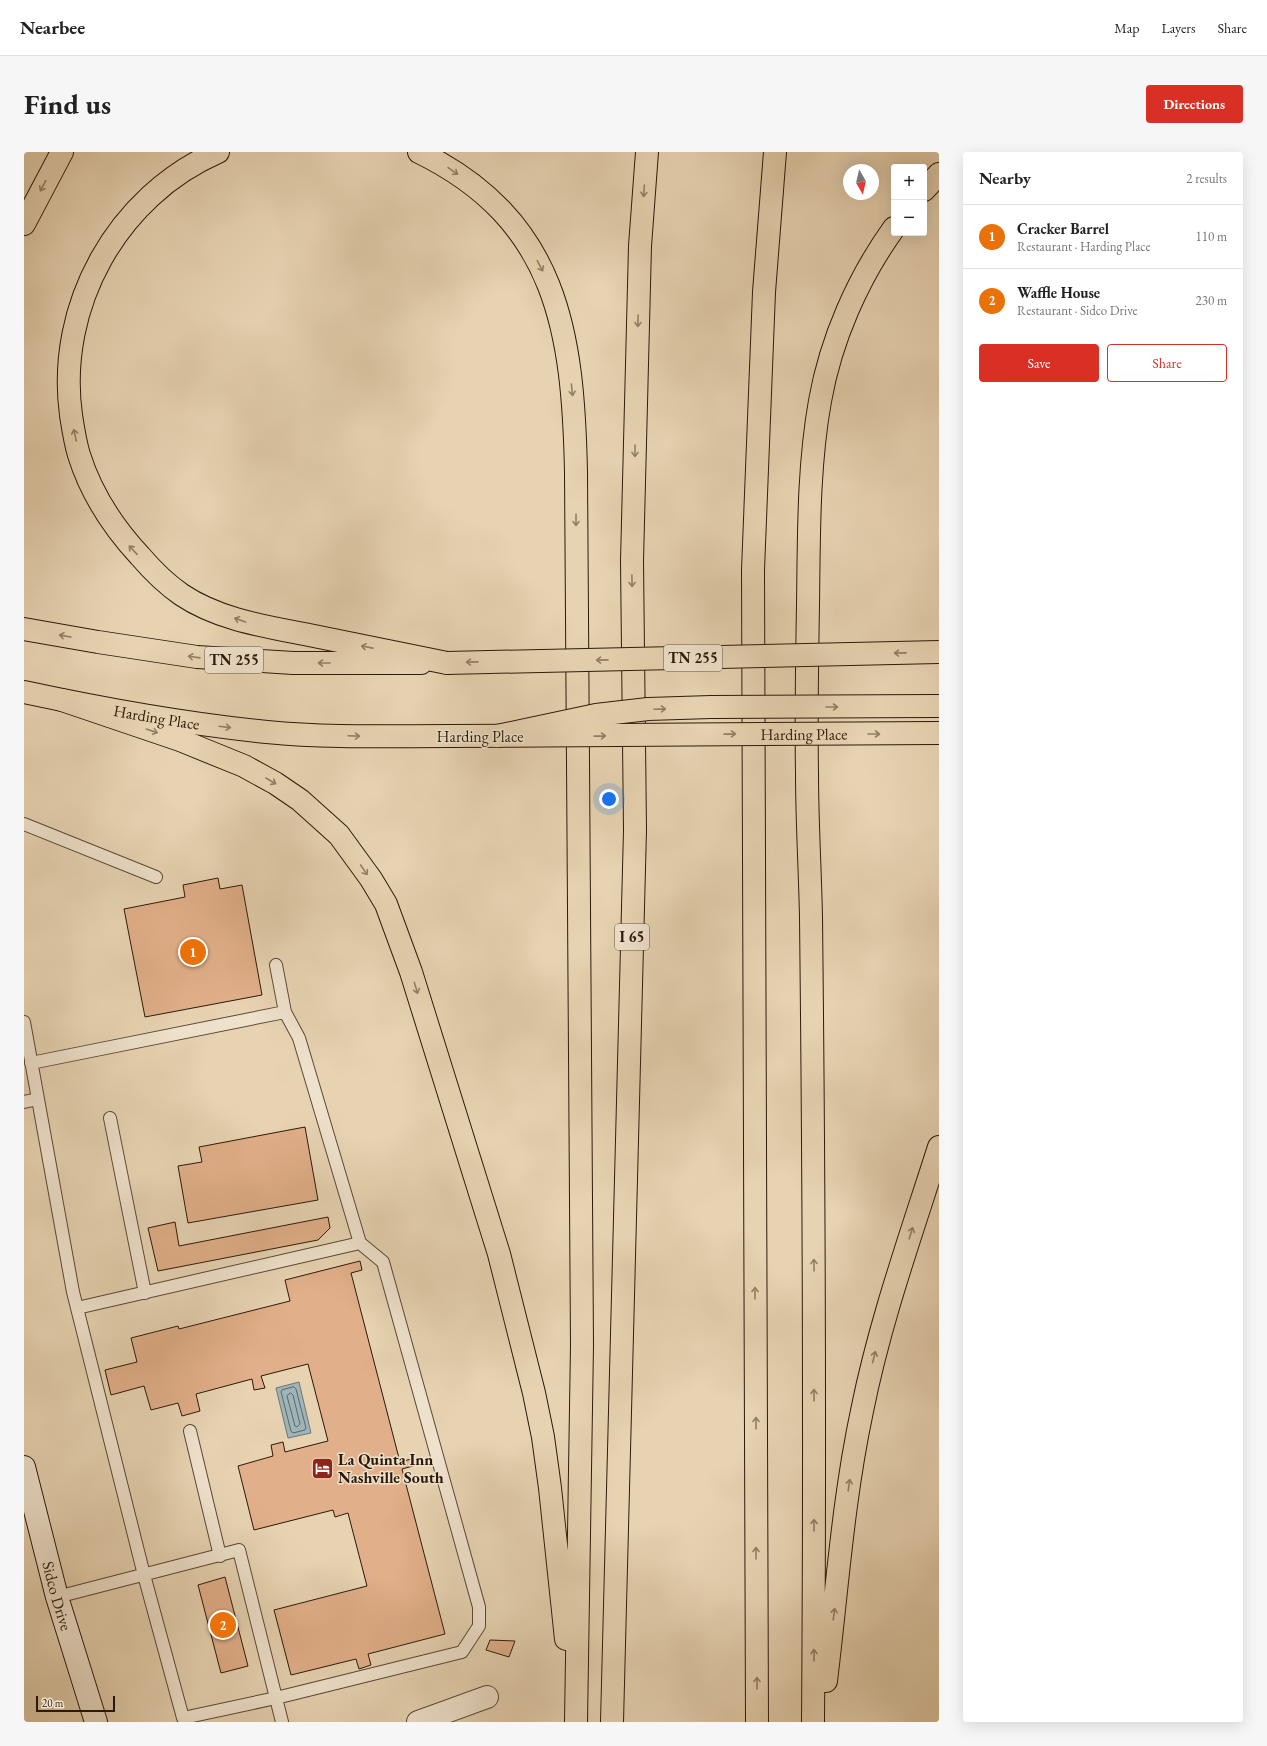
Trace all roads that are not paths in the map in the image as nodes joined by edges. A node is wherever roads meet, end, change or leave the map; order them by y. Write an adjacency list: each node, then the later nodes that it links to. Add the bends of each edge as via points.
1 (62, 152): 8 (main road, one-way to 8)
2 (218, 152): 12 (main road, one-way to 2, via 248,623 195,602 168,584 127,542 110,519 87,477 78,453 73,428 68,376 75,324 92,275 106,251 139,207 180,174)
3 (419, 152): 42 (main road, one-way to 42, via 448,167 485,194 501,208 529,246 552,291 559,313 574,400 582,1345)
4 (647, 152): 43 (main road, I 65, one-way to 43, via 640,246 632,561 635,830)
5 (775, 152): 44 (main road, one-way to 5, via 753,570 764,292)
6 (939, 174): 7 (main road)
7 (927, 187)
8 (24, 224)
9 (891, 232): 45 (main road, one-way to 9, via 814,1287 810,868 806,770 810,484 820,399 835,345 851,302)
10 (24, 629): 12 (main road, TN 255, one-way to 10, via 293,663 197,657)
11 (939, 652): 12 (main road, TN 255, one-way to 12, bridge)
12 (447, 663)
13 (24, 692): 14 (main road, Harding Place)
14 (62, 700): 15 (main road); 18 (main road, Harding Place, one-way to 18, bridge, via 268,732 364,736); 42 (main road, one-way to 42, via 180,740 244,766 275,783 300,800 338,835 386,904 411,972 499,1254 534,1393 550,1488)
15 (24, 703)
16 (939, 706): 18 (main road, one-way to 16, bridge, via 596,715 648,709)
17 (939, 733): 18 (main road, Harding Place, one-way to 17, bridge)
18 (497, 736)
19 (24, 824): 20 (lane)
20 (156, 878)
21 (276, 965): 22 (lane)
22 (285, 1012): 24 (lane); 29 (lane, via 299,1038)
23 (24, 1022): 24 (lane)
24 (31, 1063): 25 (lane)
25 (38, 1099): 26 (lane); 31 (lane)
26 (24, 1102)
27 (110, 1118): 30 (lane)
28 (939, 1147): 46 (main road, one-way to 28, via 854,1448 882,1324)
29 (360, 1243): 30 (lane); 38 (lane, via 383,1262 479,1607 480,1626 462,1652)
30 (145, 1293): 31 (lane)
31 (77, 1308): 35 (lane)
32 (190, 1431): 34 (lane)
33 (24, 1467): 36 (main road, Sidco Drive)
34 (220, 1556): 35 (lane); 38 (lane, via 239,1550)
35 (144, 1575): 36 (lane); 38 (lane, via 183,1718)
36 (57, 1598): 39 (main road, Sidco Drive)
37 (487, 1697): 41 (main road)
38 (276, 1698): 40 (lane)
39 (96, 1722)
40 (282, 1722)
41 (418, 1722)
42 (576, 1722)
43 (612, 1722)
44 (757, 1722)
45 (814, 1722)
46 (820, 1722)

